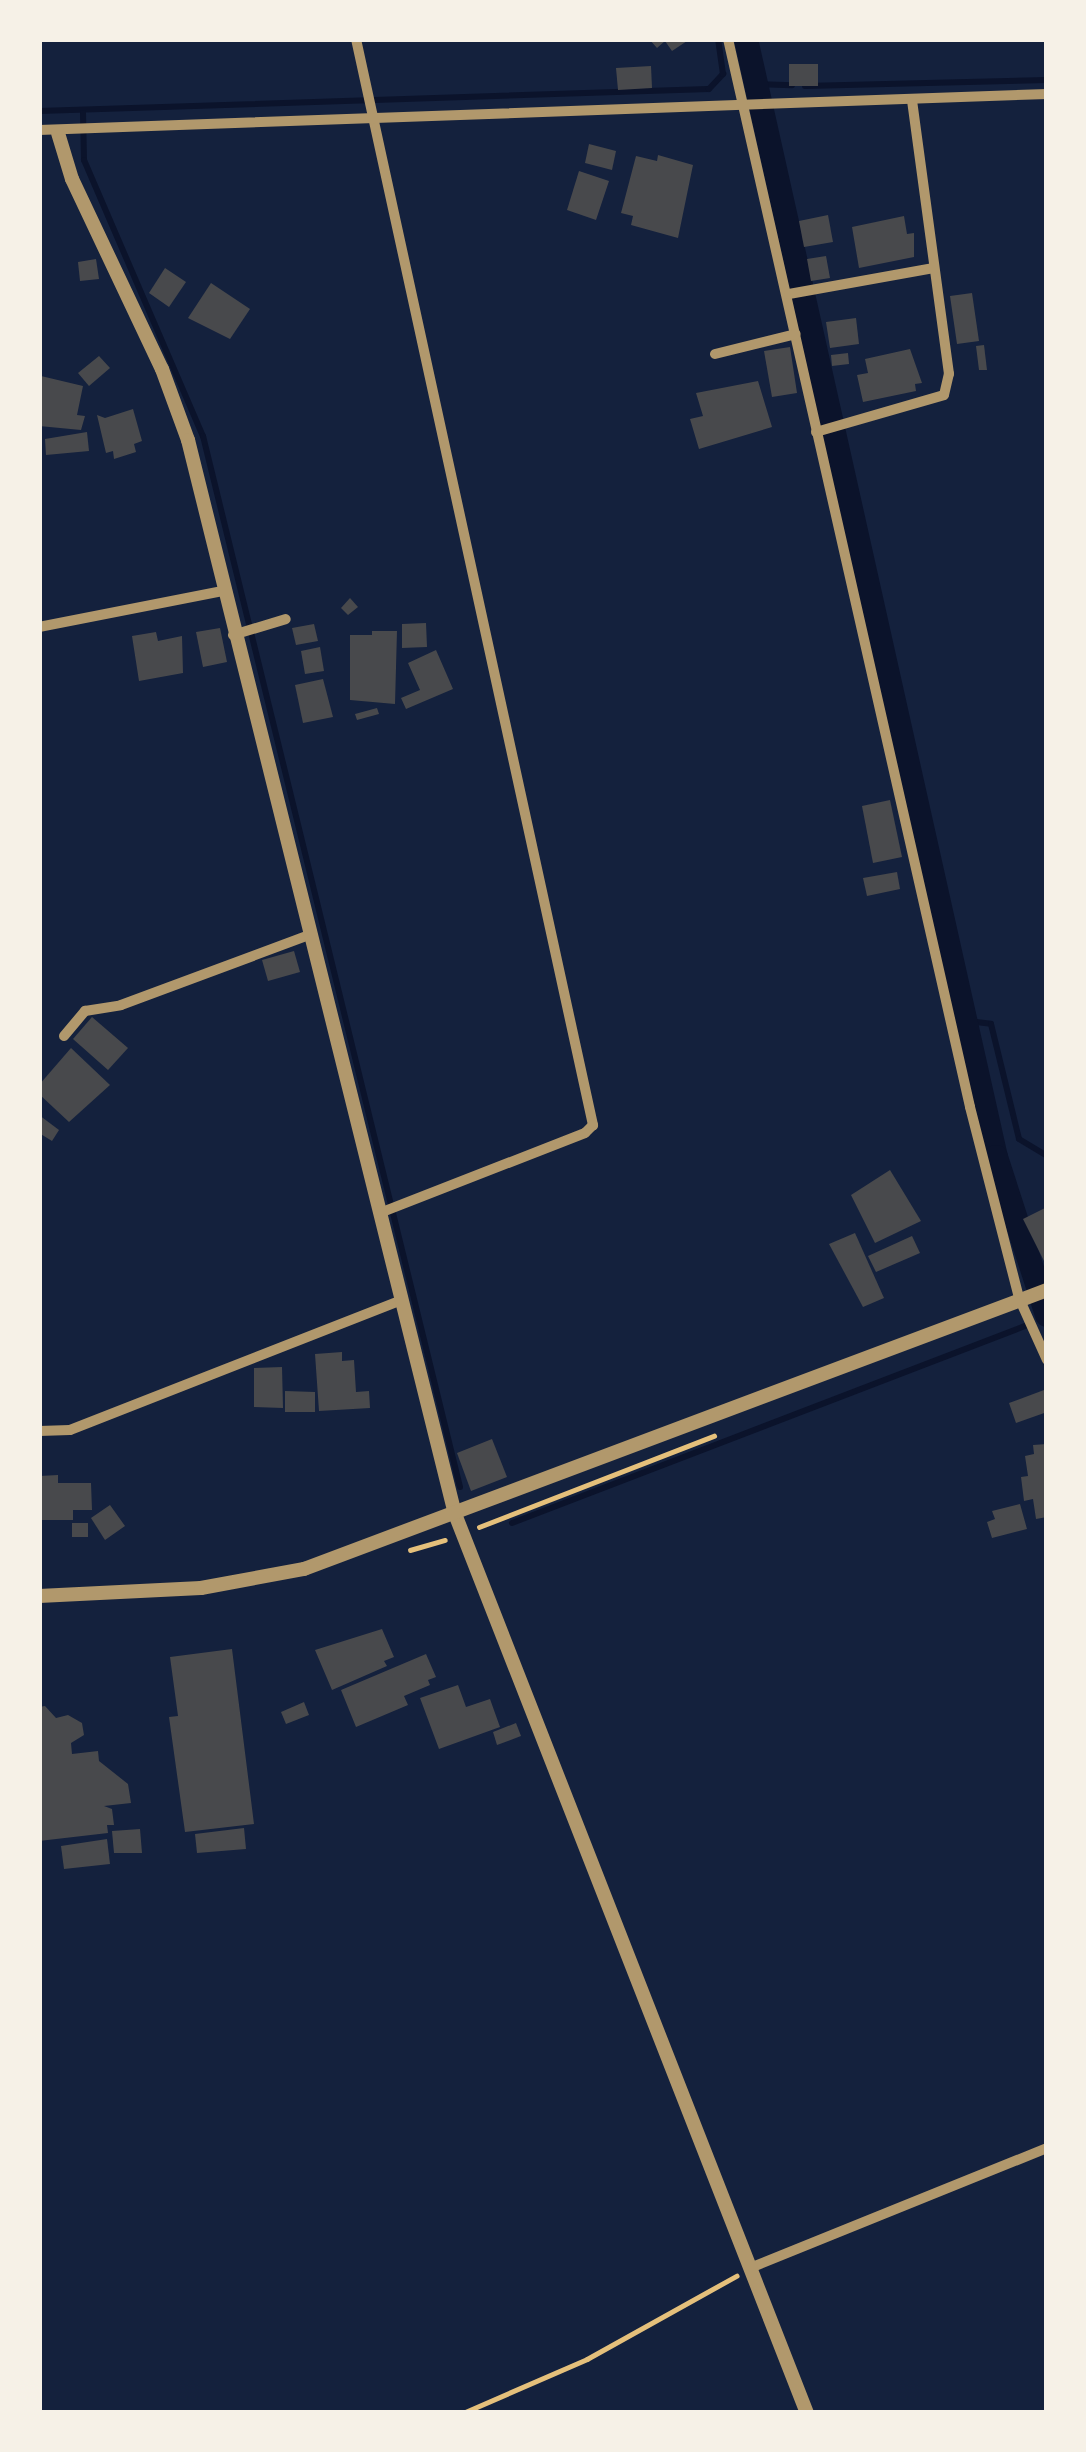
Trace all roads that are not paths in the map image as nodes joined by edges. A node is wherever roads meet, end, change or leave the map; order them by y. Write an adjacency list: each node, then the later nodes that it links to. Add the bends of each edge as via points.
1 (356, 39): 6 (street)
2 (728, 39): 5 (street)
3 (1047, 94): 4 (street)
4 (912, 99): 5 (street); 9 (street)
5 (740, 105): 6 (street); 10 (street)
6 (373, 116): 8 (street); 20 (street, via 592,1125)
7 (39, 130): 8 (street)
8 (58, 133): 14 (street, via 182,422)
9 (934, 268): 10 (street); 13 (street, via 949,374 944,394)
10 (788, 294): 11 (street)
11 (796, 334): 12 (street); 13 (street)
12 (716, 353)
13 (816, 432): 22 (street)
14 (222, 591): 16 (street); 17 (street)
15 (286, 619): 17 (street)
16 (39, 627)
17 (233, 634): 18 (street)
18 (309, 934): 19 (street, via 86,1011); 20 (street)
19 (64, 1036)
20 (380, 1213): 23 (street)
21 (1047, 1290): 22 (street)
22 (1018, 1298): 24 (street); 26 (street)
23 (401, 1300): 25 (street, via 70,1430); 26 (street)
24 (1047, 1360)
25 (39, 1431)
26 (455, 1514): 27 (street, via 304,1569 201,1588); 29 (street)
27 (39, 1596)
28 (1047, 2148): 29 (street)
29 (750, 2268): 30 (street)
30 (807, 2413)

